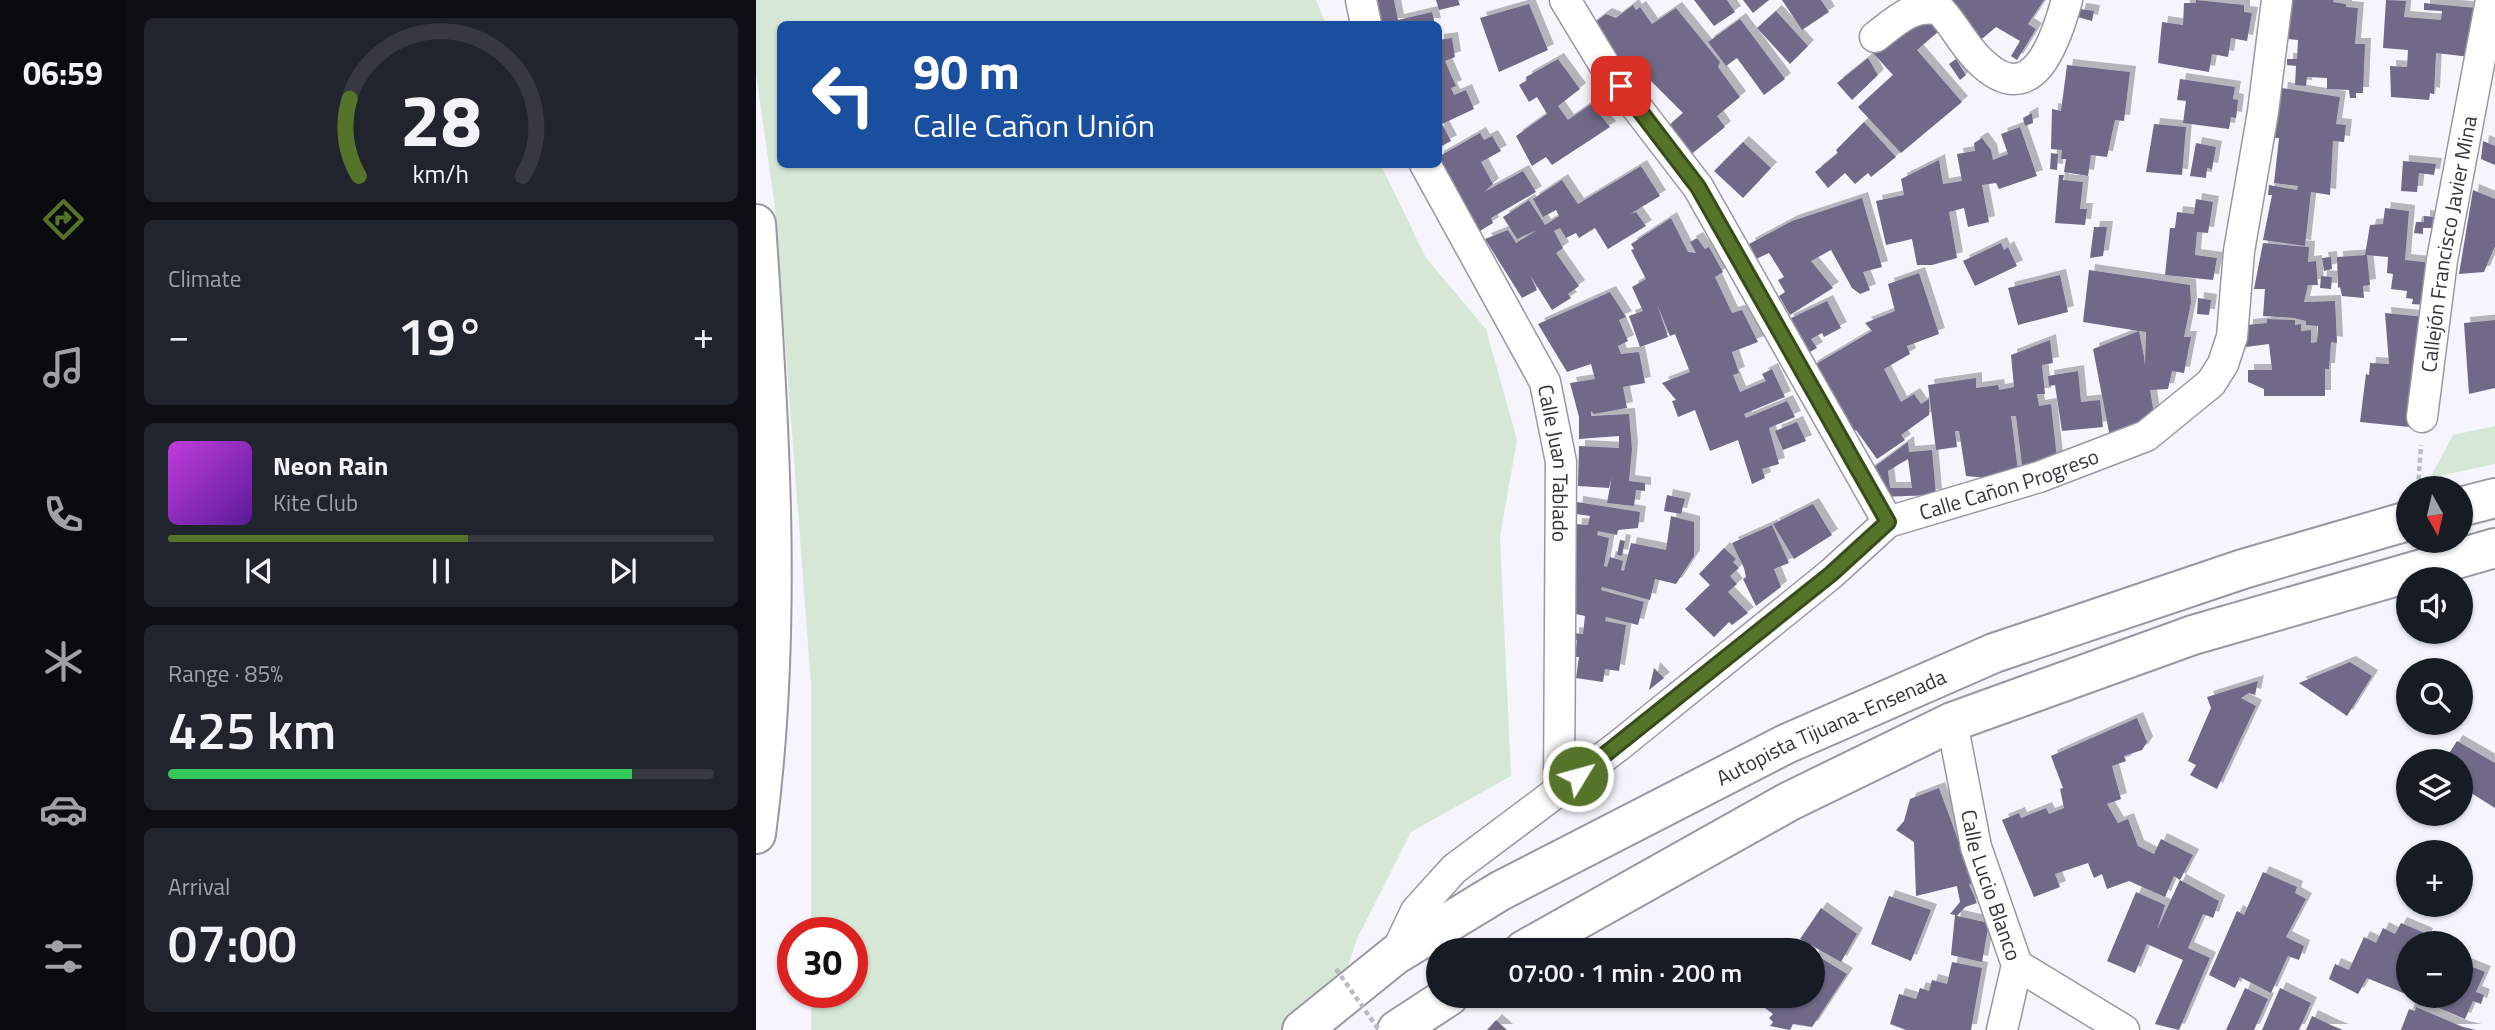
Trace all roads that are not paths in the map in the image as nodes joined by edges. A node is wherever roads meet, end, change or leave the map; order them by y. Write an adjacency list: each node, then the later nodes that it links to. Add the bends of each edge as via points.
1 (1361, 0): 6 (street)
2 (1565, 0): 14 (street, via 1605,66 1698,187)
3 (2067, 0): 7 (street, via 2045,58 2026,78 2015,81 2002,78 1979,61 1940,10 1920,7)
4 (2277, 0): 14 (street, Calle Cañon Progreso, via 2239,251 2232,337 2211,383 2146,436 2039,477)
5 (2491, 0): 8 (street, Callejón Francisco Javier Mina)
6 (1365, 21)
7 (1875, 37)
8 (2488, 43): 11 (street, Callejón Francisco Javier Mina, via 2442,260)
9 (1426, 168): 18 (street, Calle Juan Tablado, via 1545,382 1561,462)
10 (756, 224): 19 (main road, via 770,496 770,647 765,771)
11 (2422, 416)
12 (2495, 498): 13 (main road)
13 (2473, 504)
14 (1888, 522): 18 (street, Calle Cañon Progreso, via 1831,574)
15 (2396, 524): 21 (main road, Autopista Tijuana-Ensenada, via 2243,569 1994,653 1786,744 1617,828 1500,891)
16 (2491, 549): 17 (main road, via 2193,635)
17 (1952, 722): 20 (main road, via 1788,802); 22 (street, Calle Lucio Blanco, via 1976,848)
18 (1559, 791): 21 (street, Calle Cañon Progreso, via 1454,869 1416,911)
19 (756, 834)
20 (1545, 938)
21 (1395, 956): 24 (main road, Autopista Tijuana-Ensenada)
22 (2017, 965): 26 (street); 27 (street, Calle Lucio Blanco)
23 (1431, 1008): 25 (main road)
24 (1302, 1030)
25 (1397, 1030)
26 (2002, 1030)
27 (2124, 1030)

